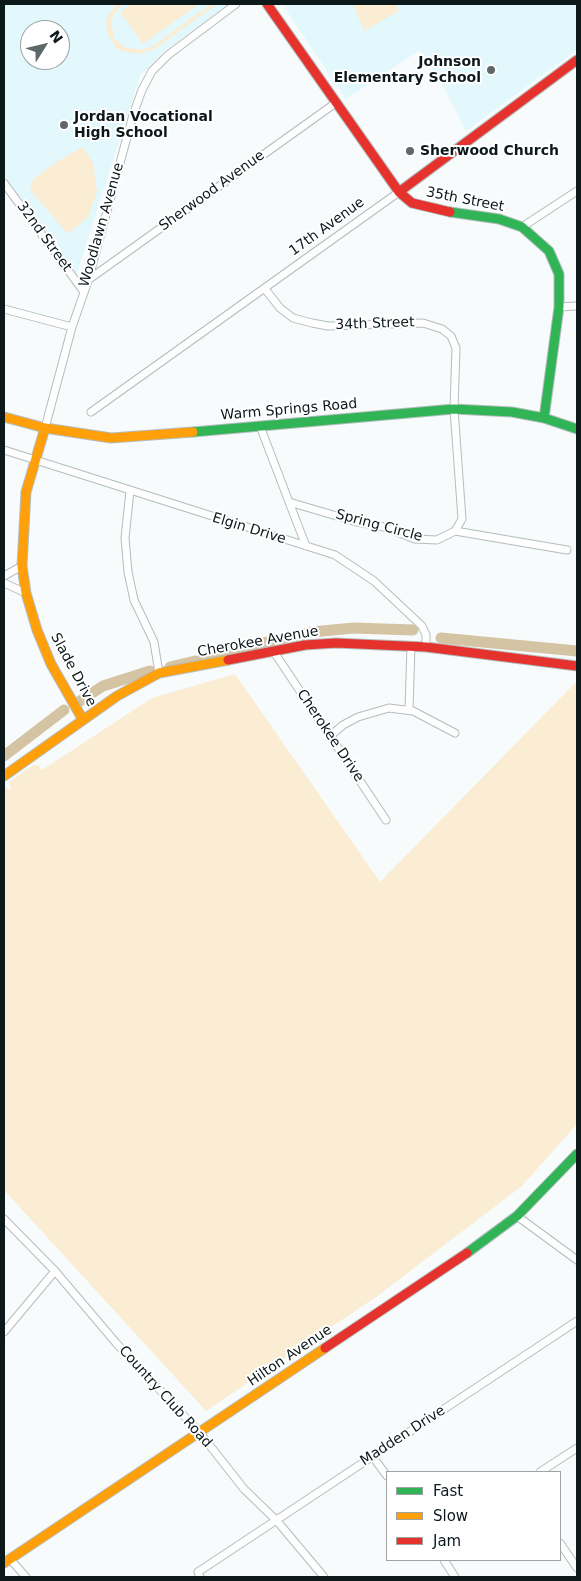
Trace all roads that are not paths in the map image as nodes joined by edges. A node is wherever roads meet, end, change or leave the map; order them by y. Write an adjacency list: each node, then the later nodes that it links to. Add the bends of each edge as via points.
1 (236, 4): 9 (street, Woodlawn Avenue, via 168,55 152,71 133,115)
2 (267, 4): 4 (street, 35th Street)
3 (577, 60): 7 (street, 17th Avenue)
4 (337, 102): 7 (street, 35th Street); 9 (street, Sherwood Avenue)
5 (4, 183): 11 (street, 32nd Street)
6 (577, 191): 8 (street)
7 (399, 192): 8 (street, 35th Street, via 412,203 499,219); 10 (street, 17th Avenue)
8 (522, 228): 13 (street, 35th Street, via 549,251 559,274)
9 (88, 281): 11 (street, Woodlawn Avenue)
10 (265, 289): 16 (street, 34th Street, via 293,318 312,323 328,326 423,323 442,329 451,336 456,348); 17 (street, 17th Avenue)
11 (84, 292): 15 (street, Woodlawn Avenue)
12 (577, 306): 13 (street)
13 (559, 307): 19 (street, 35th Street)
14 (4, 308): 15 (street)
15 (72, 327): 21 (street, Woodlawn Avenue)
16 (454, 409): 19 (street, Warm Springs Road, via 492,410); 20 (street, Warm Springs Road); 27 (street, via 462,519)
17 (91, 412)
18 (4, 416): 21 (street, Warm Springs Road)
19 (544, 418): 22 (street, Warm Springs Road)
20 (260, 426): 21 (street, Warm Springs Road, via 111,438); 26 (street)
21 (45, 428): 24 (street, Slade Drive)
22 (577, 429)
23 (4, 450): 24 (street, Elgin Drive)
24 (36, 460): 25 (street, Elgin Drive); 30 (street, Slade Drive, via 26,492)
25 (130, 491): 28 (street, Elgin Drive); 38 (street, via 125,538 128,572 134,600 154,642)
26 (289, 502): 27 (street, Spring Circle, via 384,527 415,539 437,540); 28 (street)
27 (455, 531): 29 (street)
28 (306, 546): 35 (street, Elgin Drive, via 335,555 374,581 422,626)
29 (567, 550)
30 (22, 566): 31 (street); 33 (street, Slade Drive)
31 (4, 576)
32 (4, 583): 33 (street)
33 (26, 593): 40 (street, Slade Drive, via 51,664)
34 (411, 646): 35 (street, Cherokee Avenue); 36 (street, Cherokee Avenue, via 320,644); 39 (street)
35 (426, 647): 37 (street, Cherokee Avenue)
36 (274, 652): 38 (street, Cherokee Avenue); 42 (street, Cherokee Drive)
37 (577, 666)
38 (159, 673): 40 (street, Cherokee Avenue, via 117,696)
39 (409, 709): 41 (street); 42 (street, via 379,709 343,725)
40 (83, 720): 43 (street, Cherokee Avenue)
41 (455, 733)
42 (330, 736): 44 (street, Cherokee Drive)
43 (4, 776)
44 (386, 820)
45 (577, 1154): 46 (street, Hilton Avenue)
46 (517, 1216): 48 (street); 52 (street, Hilton Avenue, via 478,1246)
47 (4, 1218): 49 (street, Country Club Road)
48 (577, 1260)
49 (55, 1271): 51 (street); 52 (street, Country Club Road)
50 (577, 1321): 54 (street, Madden Drive)
51 (4, 1332)
52 (200, 1433): 57 (street, Country Club Road, via 244,1489); 59 (street, Hilton Avenue)
53 (577, 1448): 55 (street)
54 (373, 1457): 56 (street); 57 (street, Madden Drive)
55 (542, 1471)
56 (386, 1475)
57 (277, 1521): 63 (street, Madden Drive, via 198,1572); 64 (street, Country Club Road)
58 (561, 1544): 61 (street)
59 (7, 1561): 62 (street)
60 (445, 1561): 65 (street)
61 (577, 1568)
62 (26, 1577)
63 (200, 1577)
64 (324, 1577)
65 (455, 1577)

